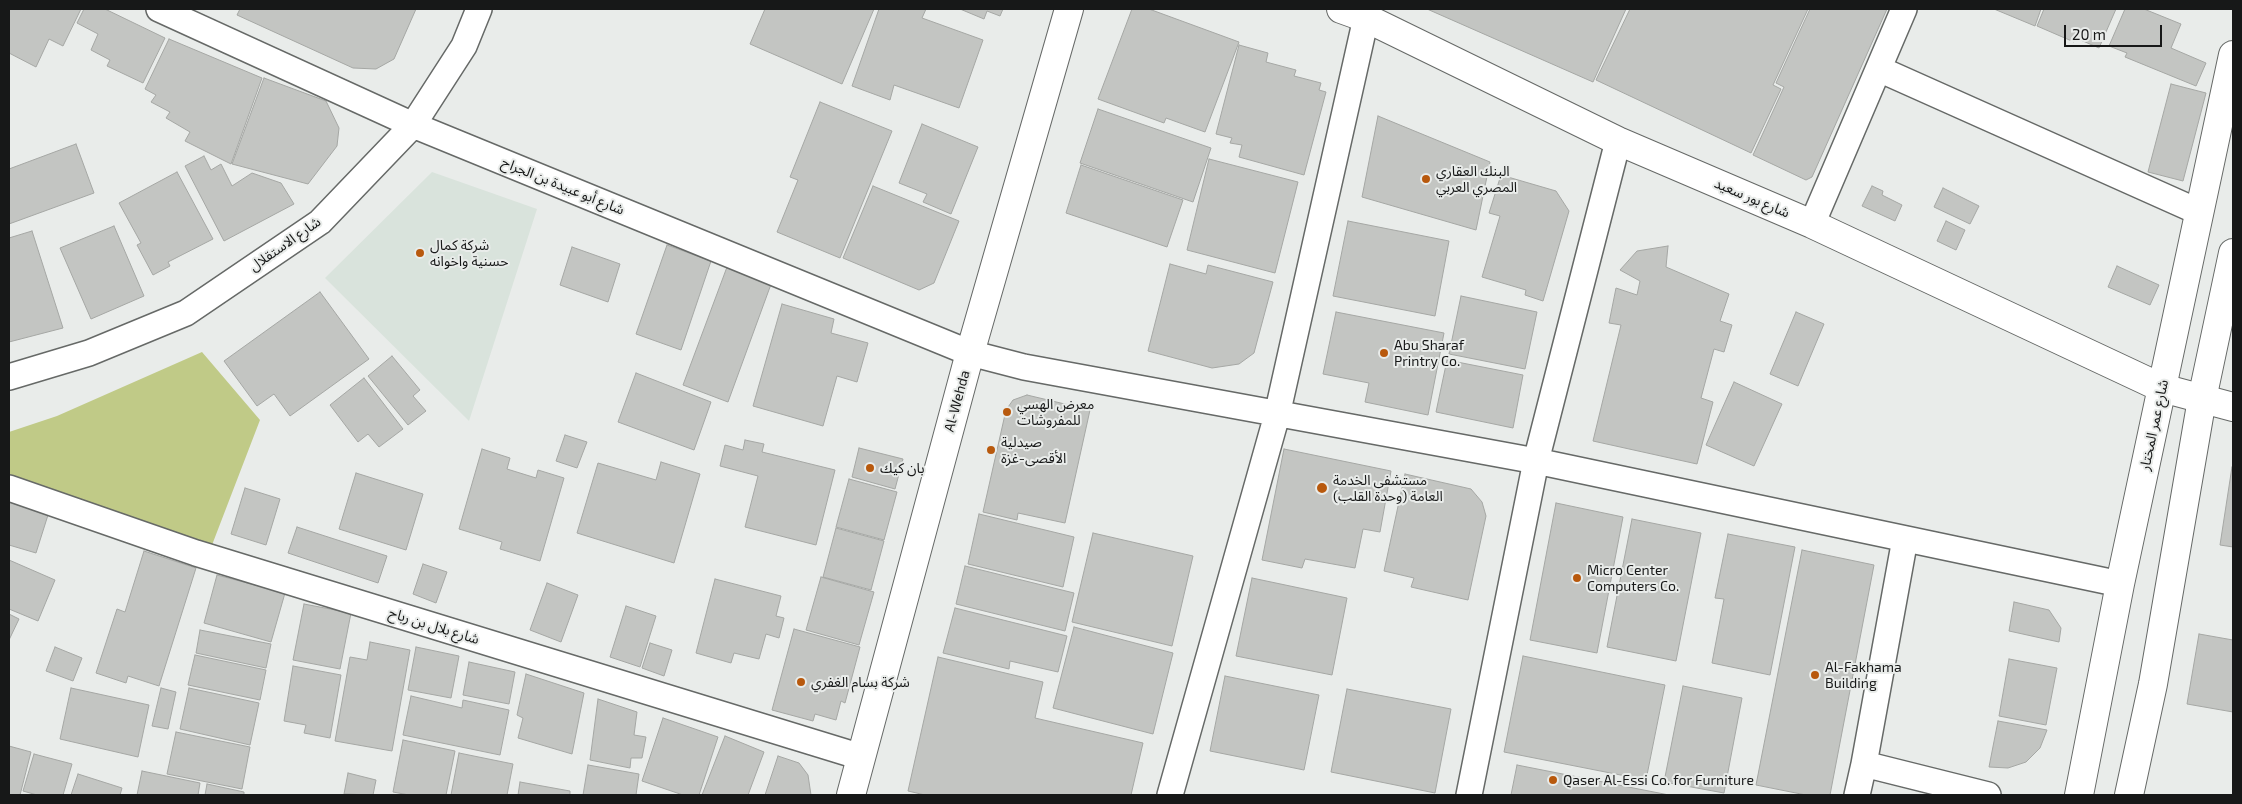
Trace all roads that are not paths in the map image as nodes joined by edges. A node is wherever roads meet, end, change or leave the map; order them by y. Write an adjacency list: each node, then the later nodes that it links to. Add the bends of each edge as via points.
1 (159, 9): 8 (street, شارع أبو عبيدة بن الجراح)
2 (479, 9): 8 (street, شارع الاستقلال, via 464,46)
3 (1069, 9): 13 (main road, Al-Wehda)
4 (1904, 9): 7 (street)
5 (1354, 13): 9 (main road, شارع بور سعيد); 18 (street)
6 (2233, 55): 10 (main road, شارع عمر المختار)
7 (1879, 69): 10 (street); 11 (street)
8 (413, 125): 13 (street, شارع أبو عبيدة بن الجراح); 14 (street, شارع الاستقلال, via 320,222 186,313 89,353)
9 (1618, 141): 11 (main road, شارع بور سعيد); 19 (street)
10 (2199, 212): 15 (main road, شارع عمر المختار)
11 (1812, 224): 15 (main road, شارع بور سعيد)
12 (2233, 253): 16 (main road)
13 (970, 353): 18 (street, شارع أبو عبيدة بن الجراح, via 1024,367); 23 (main road, Al-Wehda)
14 (9, 377)
15 (2162, 388): 16 (main road, شارع بور سعيد); 22 (main road, شارع عمر المختار)
16 (2202, 399): 17 (main road, شارع بور سعيد); 31 (main road, via 2153,684)
17 (2233, 407)
18 (1277, 415): 19 (street, شارع أبو عبيدة بن الجراح); 26 (street)
19 (1536, 461): 21 (street, شارع أبو عبيدة بن الجراح); 27 (street)
20 (9, 488): 23 (street, شارع بلال بن رباح, via 196,552)
21 (1905, 539): 22 (street, شارع أبو عبيدة بن الجراح); 24 (street)
22 (2120, 584): 30 (main road, شارع عمر المختار)
23 (861, 758): 25 (main road, Al-Wehda)
24 (1864, 764): 28 (street); 29 (street)
25 (851, 795)
26 (1170, 795)
27 (1469, 795)
28 (1857, 795)
29 (1988, 795)
30 (2079, 795)
31 (2129, 795)

